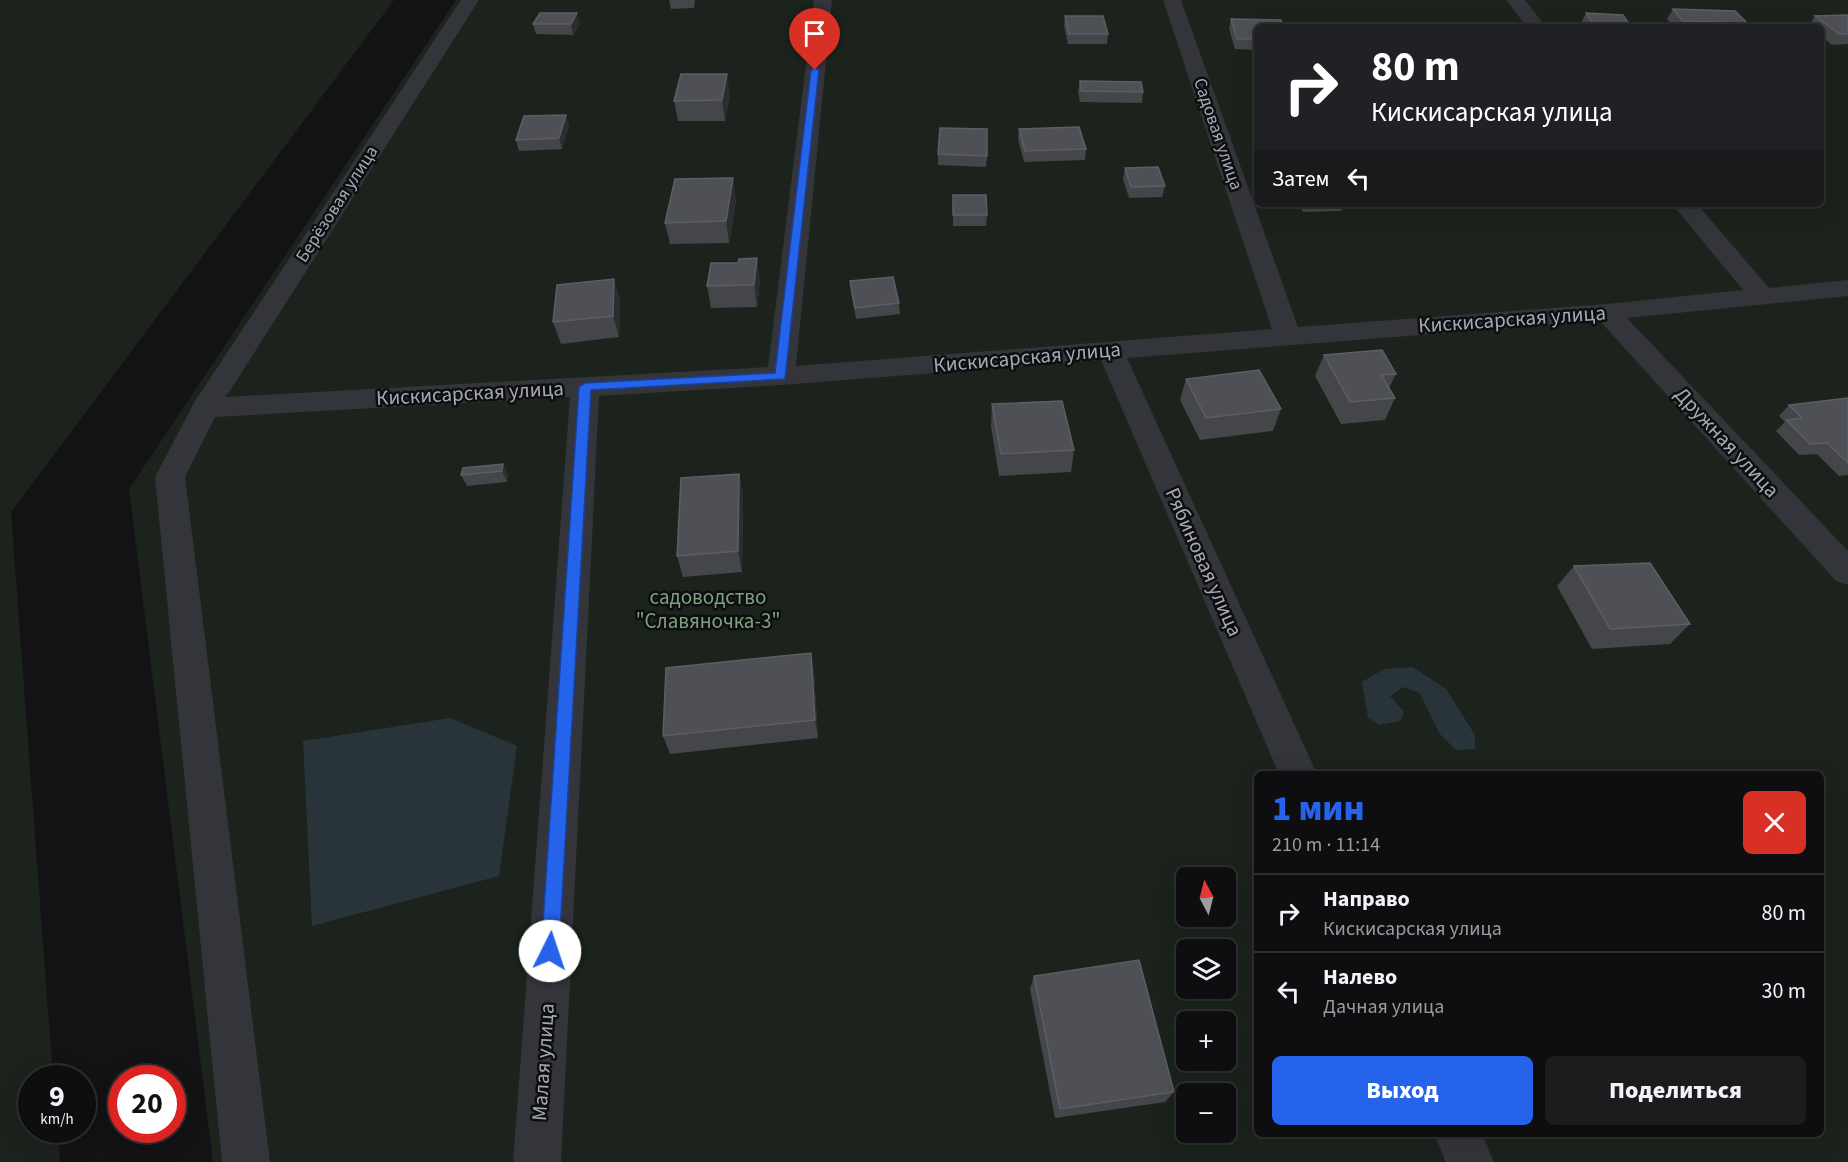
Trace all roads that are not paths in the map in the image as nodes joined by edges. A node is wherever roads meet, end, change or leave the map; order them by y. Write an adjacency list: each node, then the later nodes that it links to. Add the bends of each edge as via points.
1 (470, 0): 14 (street, Берёзовая улица)
2 (823, 0): 12 (street)
3 (1172, 0): 10 (street, Садовая улица)
4 (1515, 0): 5 (street)
5 (1535, 24)
6 (1687, 207): 8 (street)
7 (1848, 288): 8 (street, Кискисарская улица)
8 (1761, 296): 9 (street, Кискисарская улица)
9 (1607, 312): 10 (street, Кискисарская улица); 15 (street, Дружная улица)
10 (1287, 335): 11 (street, Кискисарская улица)
11 (1110, 350): 12 (street, Кискисарская улица); 16 (street, Рябиновая улица)
12 (780, 376): 13 (street, Кискисарская улица)
13 (585, 387): 14 (street, Кискисарская улица); 19 (street, Малая улица)
14 (205, 408): 18 (street, Берёзовая улица, via 170,477)
15 (1848, 572)
16 (1297, 771)
17 (1459, 1137): 20 (street)
18 (246, 1162)
19 (537, 1162)
20 (1470, 1162)

